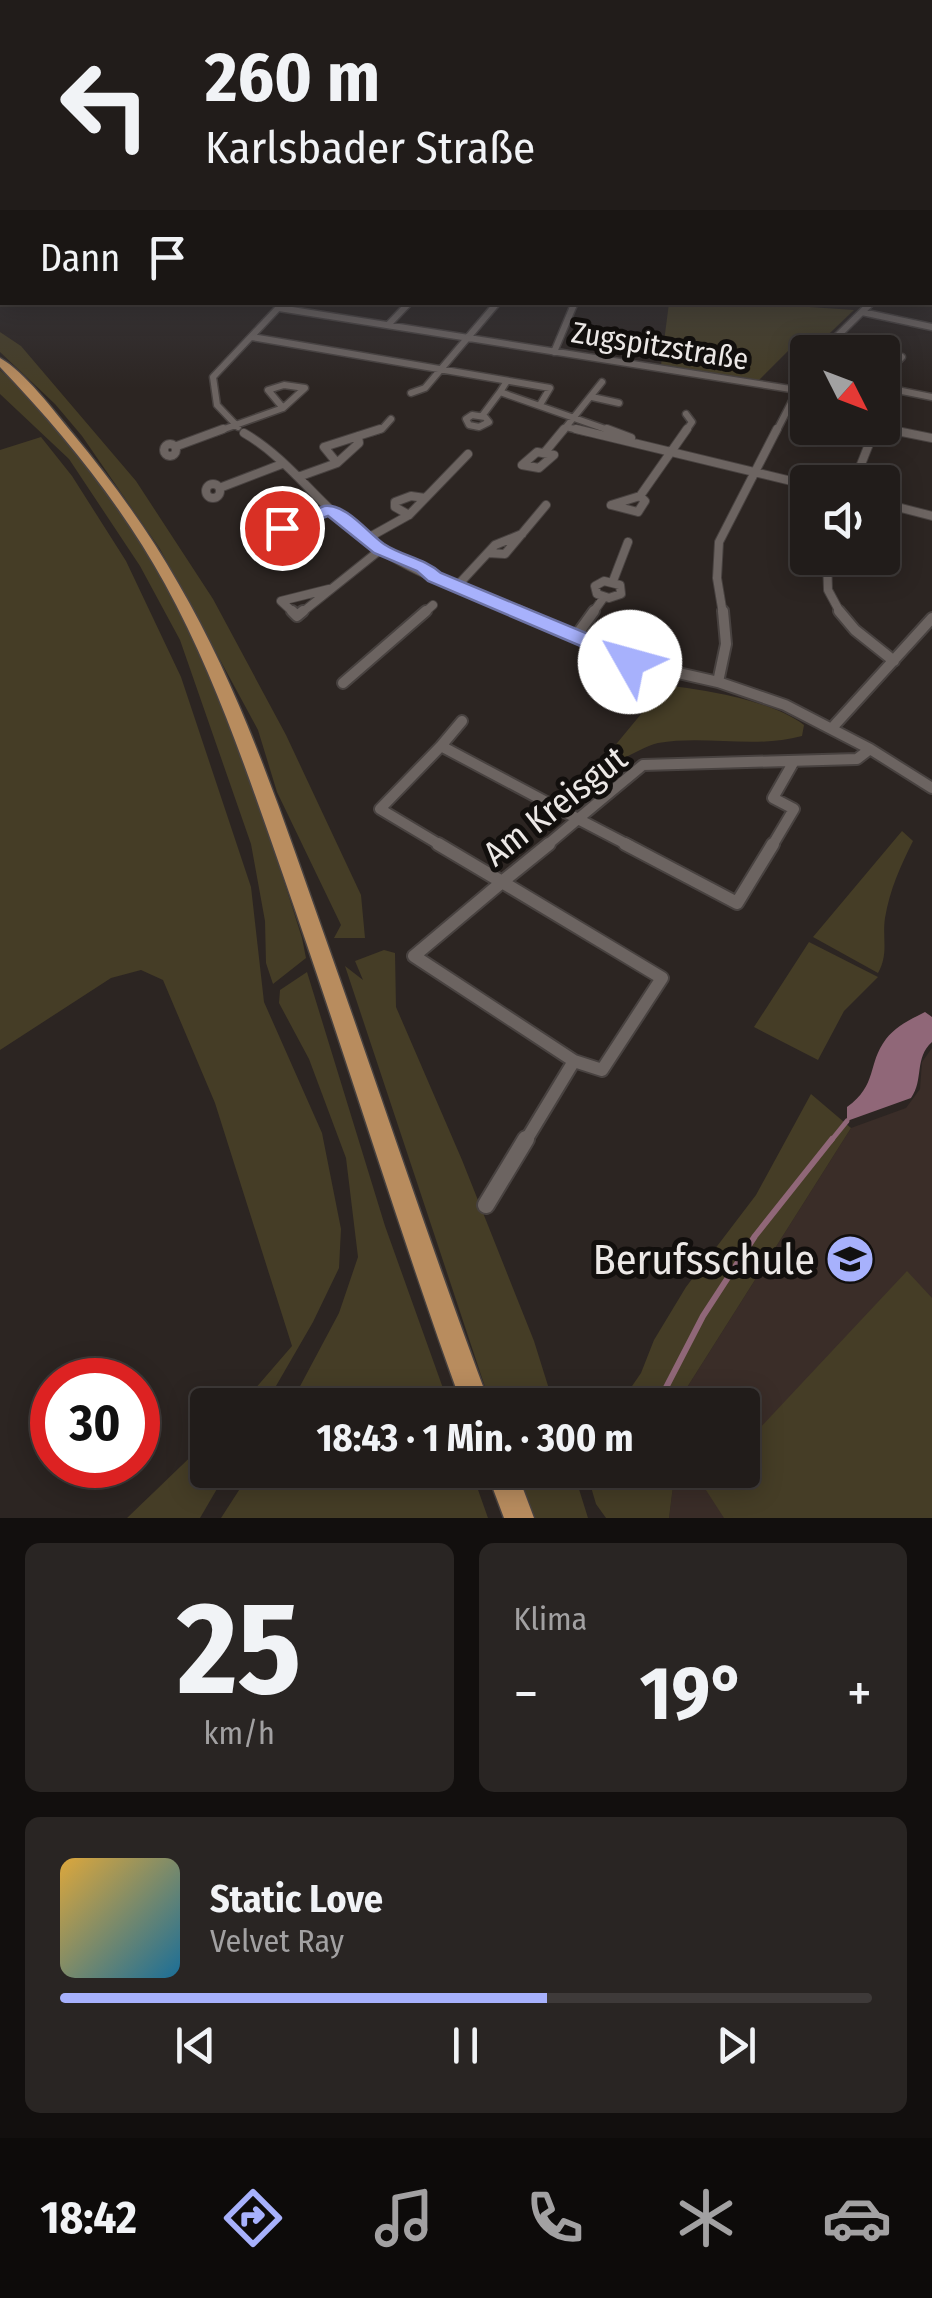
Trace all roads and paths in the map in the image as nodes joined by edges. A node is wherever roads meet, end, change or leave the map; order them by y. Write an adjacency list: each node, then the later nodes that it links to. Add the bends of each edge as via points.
1 (281, 305): 7 (street, Zugspitzstraße); 10 (street)
2 (407, 305): 7 (street)
3 (496, 305): 11 (street)
4 (573, 305): 12 (street)
5 (869, 305): 6 (street)
6 (862, 312): 8 (street); 9 (street)
7 (388, 325): 11 (street, Zugspitzstraße)
8 (932, 327)
9 (838, 335)
10 (252, 337): 14 (street); 32 (street, via 213,382 217,405)
11 (470, 338): 12 (street, Zugspitzstraße); 14 (street)
12 (554, 352): 17 (street, Zugspitzstraße)
13 (0, 361): 80 (highway, via 100,473 197,635 327,966 423,1266)
14 (444, 369): 15 (street); 19 (street)
15 (507, 380): 20 (street); 23 (street, via 550,388)
16 (602, 382): 21 (street)
17 (790, 389)
18 (900, 391): 22 (street)
19 (411, 392)
20 (500, 392): 23 (street); 29 (street)
21 (592, 397): 24 (street); 30 (street)
22 (932, 397)
23 (540, 403): 30 (street)
24 (619, 403)
25 (790, 403): 26 (street)
26 (788, 407): 44 (street)
27 (283, 408): 27 (street, via 294,398 304,388 284,384 268,390); 32 (street)
28 (686, 414): 40 (street, via 692,422)
29 (482, 416)
30 (575, 417): 33 (street); 37 (street)
31 (392, 419): 35 (street)
32 (235, 424): 38 (street); 43 (street)
33 (566, 427): 37 (street); 39 (street)
34 (900, 432): 36 (street)
35 (358, 436): 42 (street, via 359,443); 42 (street, via 324,447)
36 (932, 438)
37 (640, 444): 40 (street)
38 (177, 446)
39 (545, 452)
40 (672, 452): 44 (street); 48 (street)
41 (468, 454): 49 (street)
42 (337, 463): 45 (street)
43 (282, 464): 45 (street); 47 (street)
44 (753, 472): 46 (street); 68 (street, via 716,556 728,635)
45 (298, 478): 52 (street)
46 (790, 481)
47 (222, 487)
48 (640, 496)
49 (425, 498): 53 (street); 53 (street, via 395,502)
50 (546, 505): 61 (street, via 522,534 507,537)
51 (900, 508): 54 (street)
52 (330, 510): 55 (street); 56 (street)
53 (410, 514): 56 (street)
54 (932, 516)
55 (282, 528)
56 (366, 539): 58 (street)
57 (628, 542): 60 (street)
58 (383, 551): 61 (street); 62 (street)
59 (827, 575): 67 (street, via 838,610)
60 (613, 581): 63 (street, via 595,586); 63 (street, via 623,591)
61 (456, 586): 66 (street)
62 (329, 589): 62 (street, via 297,616 280,600 295,597)
63 (604, 598): 66 (street)
64 (433, 605): 69 (street)
65 (932, 618): 67 (street)
66 (576, 636): 68 (street, via 614,656)
67 (894, 660): 71 (street)
68 (718, 682): 71 (street)
69 (344, 683)
70 (462, 721): 72 (street)
71 (832, 728): 73 (street)
72 (440, 746): 76 (street); 77 (street, via 380,809)
73 (870, 749): 74 (street, Am Kreisgut, via 857,759); 75 (street)
74 (794, 762): 76 (street, Am Kreisgut, via 643,765); 76 (street, via 773,798 794,809 737,904)
75 (932, 788)
76 (579, 818): 77 (street, Am Kreisgut)
77 (500, 883): 78 (street, Am Kreisgut, via 414,956); 78 (street, via 662,978 602,1070)
78 (574, 1060): 79 (street)
79 (486, 1205)
80 (470, 1388)
81 (508, 1488): 82 (highway)
82 (519, 1518)

